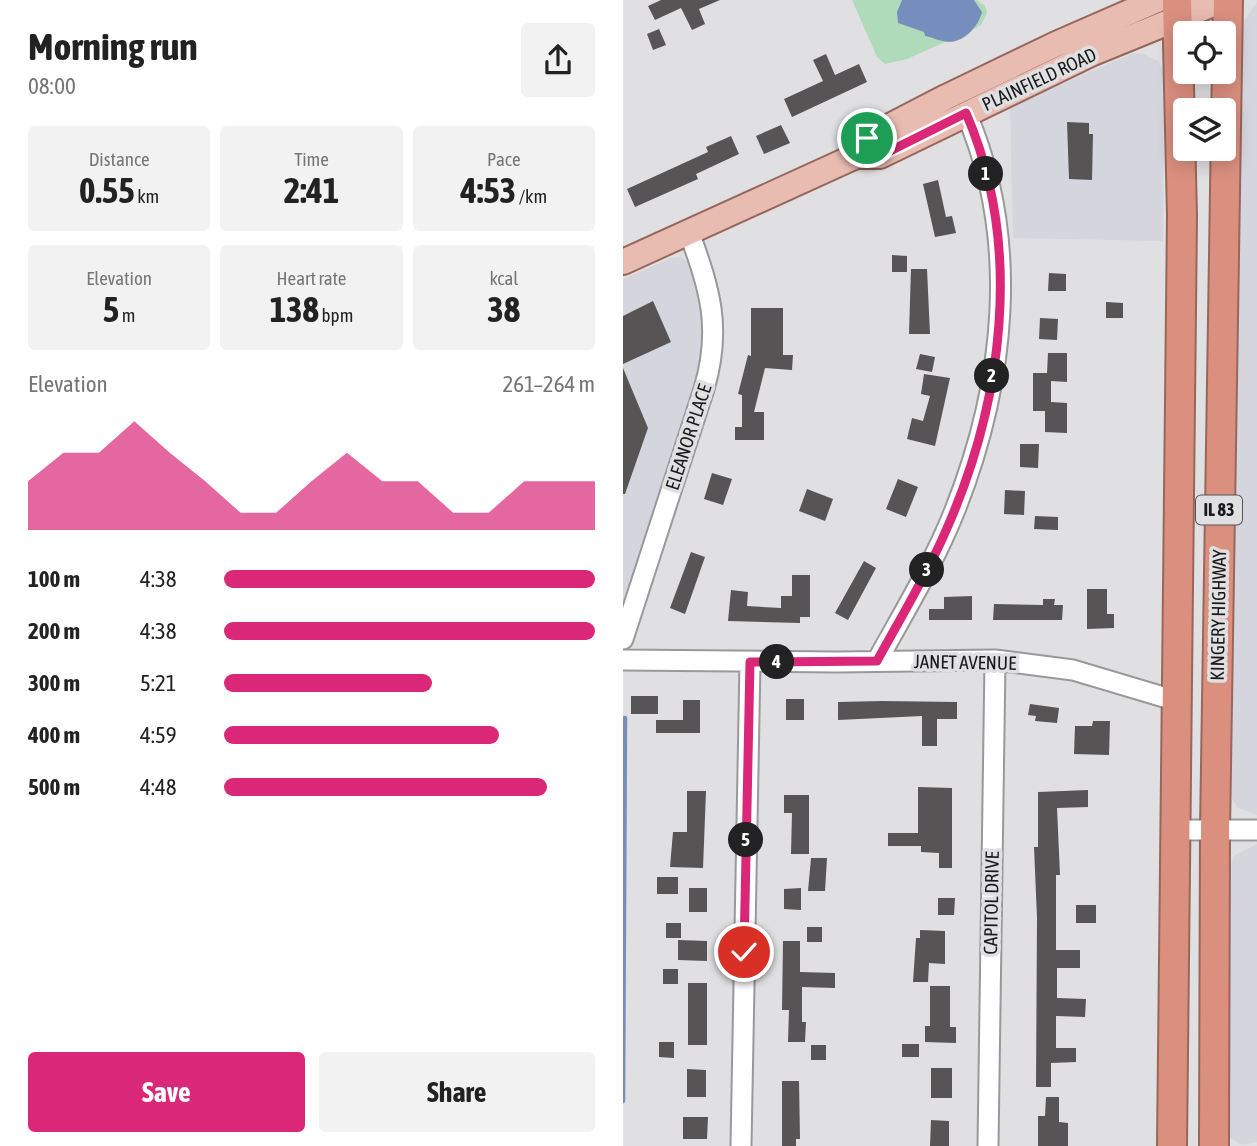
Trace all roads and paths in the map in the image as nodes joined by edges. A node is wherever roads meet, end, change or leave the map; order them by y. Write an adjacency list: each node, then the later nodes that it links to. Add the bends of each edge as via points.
1 (1157, 0): 5 (main road, PLAINFIELD ROAD, via 946,97 867,138)
2 (1225, 0): 3 (main road, PLAINFIELD ROAD); 15 (highway, KINGERY HIGHWAY / IL 83)
3 (1177, 10): 4 (main road, PLAINFIELD ROAD); 13 (highway, KINGERY HIGHWAY / IL 83, via 1182,216)
4 (966, 113): 5 (main road, PLAINFIELD ROAD, via 880,156); 11 (street, via 992,195 1001,253 999,322 990,386 954,511)
5 (856, 156): 6 (main road, PLAINFIELD ROAD)
6 (689, 232): 7 (main road, PLAINFIELD ROAD); 8 (street, ELEANOR PLACE, via 712,305 713,354)
7 (623, 262)
8 (623, 639)
9 (623, 660): 12 (street, JANET AVENUE)
10 (995, 660): 11 (street, JANET AVENUE); 13 (street, JANET AVENUE, via 1073,670); 19 (street, CAPITOL DRIVE)
11 (877, 661): 12 (street, JANET AVENUE)
12 (750, 662): 18 (street)
13 (1177, 701): 14 (highway, KINGERY HIGHWAY / IL 83)
14 (1176, 830): 15 (street); 20 (highway, KINGERY HIGHWAY / IL 83)
15 (1215, 830): 16 (street); 17 (highway, KINGERY HIGHWAY / IL 83)
16 (1257, 830)
17 (1214, 1133): 21 (highway)
18 (741, 1146)
19 (988, 1146)
20 (1172, 1146)
21 (1234, 1146)

